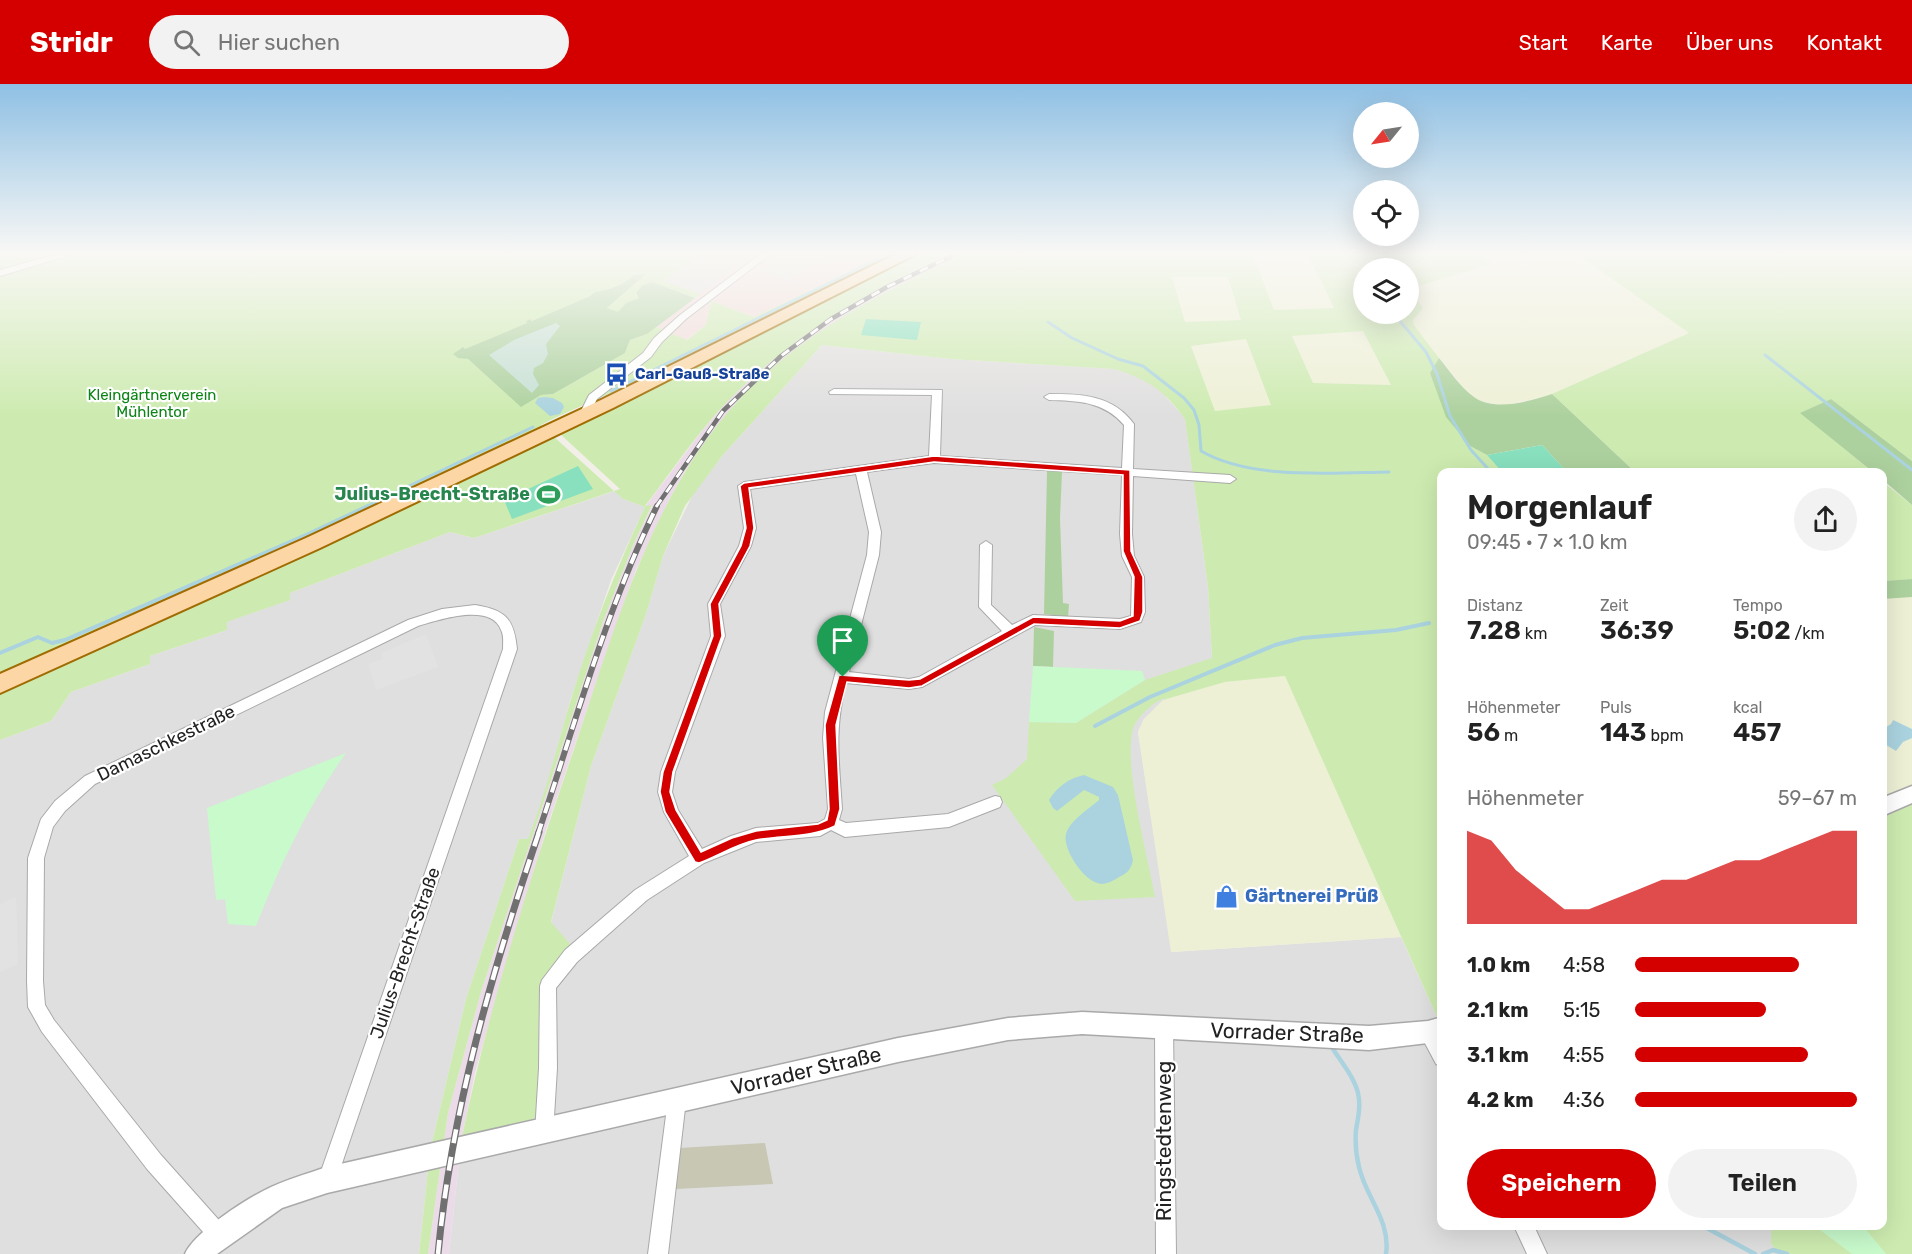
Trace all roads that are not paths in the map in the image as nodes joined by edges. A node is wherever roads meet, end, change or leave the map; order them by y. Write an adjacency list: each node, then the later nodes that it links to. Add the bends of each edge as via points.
1 (697, 307): 5 (street, via 639,362 593,397)
2 (803, 307): 5 (main road)
3 (834, 392): 6 (street, via 938,392)
4 (1048, 397): 8 (street, via 1103,402 1123,416 1129,424)
5 (584, 415): 14 (main road, via 314,543)
6 (934, 459): 7 (street); 8 (street)
7 (861, 471): 13 (street, via 876,532); 19 (street, via 744,486 750,528 746,546 714,604 718,636 668,772 665,792 670,812)
8 (1127, 472): 9 (street); 12 (street, via 1127,551 1138,577 1137,619 1120,624 1033,620)
9 (1230, 478)
10 (986, 545): 12 (street, via 984,607)
11 (474, 610): 24 (street, Julius-Brecht-Straße, via 491,612 506,623 512,635 510,649); 26 (street, Damaschkestraße, via 446,612 413,623 90,780 60,806 46,825 36,858 34,887 37,1007 154,1162)
12 (1010, 631): 13 (street, via 922,682)
13 (843, 677): 18 (street, via 831,725 835,809)
14 (0, 684)
15 (1912, 794): 17 (street)
16 (994, 802): 18 (street, via 949,820 845,831)
17 (1887, 806)
18 (831, 823): 19 (street, via 820,828 756,835)
19 (699, 858): 23 (street, via 641,895 571,956 548,986)
20 (1164, 1028): 21 (street, Vorrader Straße, via 1370,1038); 22 (street, Vorrader Straße, via 1082,1023 1008,1029); 29 (street, Ringstedtenweg)
21 (1435, 1030)
22 (677, 1100): 23 (street, Vorrader Straße); 28 (street)
23 (544, 1133): 24 (street, Vorrader Straße)
24 (327, 1180): 26 (street, Vorrader Straße, via 273,1199)
25 (1526, 1230): 30 (street)
26 (219, 1235): 27 (street, Vorrader Straße)
27 (198, 1254)
28 (658, 1254)
29 (1166, 1254)
30 (1537, 1254)

